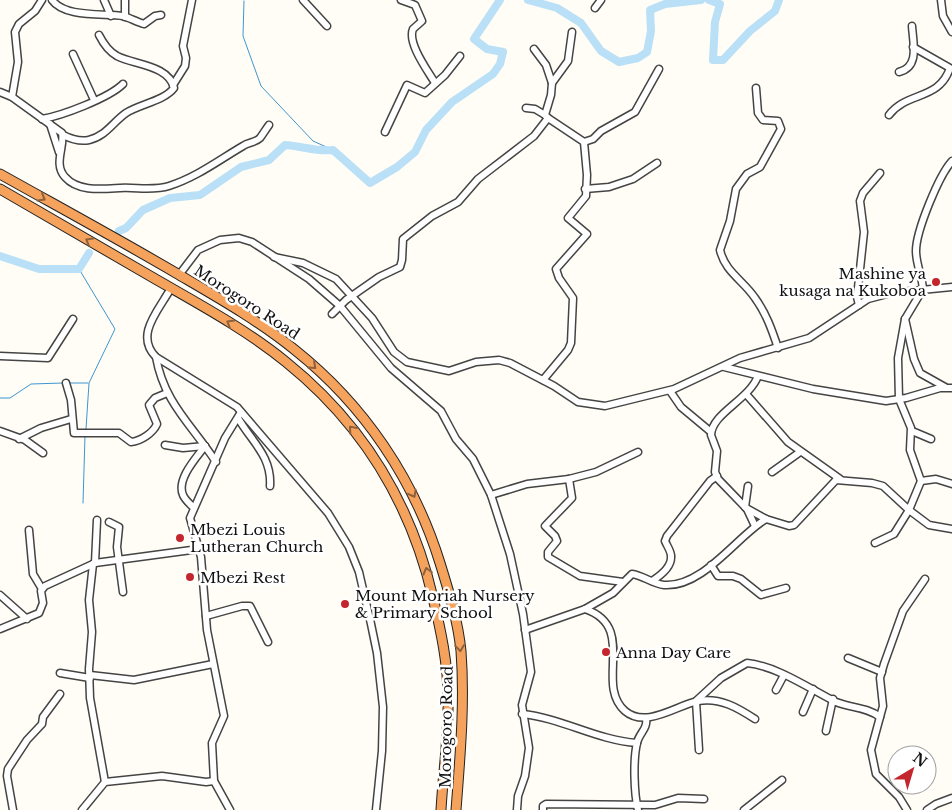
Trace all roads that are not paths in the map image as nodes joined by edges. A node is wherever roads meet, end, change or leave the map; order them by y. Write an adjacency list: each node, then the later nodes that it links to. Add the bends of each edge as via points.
1 (42, 0): 33 (street, via 15,32 18,62)
2 (52, 0): 12 (street, via 58,6 80,13)
3 (104, 0): 12 (street)
4 (125, 0): 13 (street)
5 (192, 0): 30 (street, via 183,44 185,66)
6 (303, 0): 14 (street)
7 (401, 0): 27 (street, via 415,4 419,12 422,22 413,30 412,38)
8 (601, 0): 10 (street)
9 (941, 0): 17 (street, via 943,16)
10 (595, 8)
11 (161, 15): 13 (street, via 144,24)
12 (112, 16): 13 (street)
13 (124, 16)
14 (327, 26)
15 (912, 26): 19 (street)
16 (572, 32): 28 (street, via 568,61)
17 (952, 32)
18 (99, 35): 30 (street, via 118,57 160,72)
19 (913, 46): 24 (street); 26 (street, via 912,65)
20 (534, 50): 28 (street, via 544,63)
21 (73, 54): 34 (street)
22 (460, 56): 27 (street)
23 (952, 58): 24 (street)
24 (951, 68): 36 (street, via 947,78 931,92 899,103)
25 (659, 69): 43 (street, via 636,112 601,131 593,140)
26 (899, 72)
27 (435, 83): 41 (street, via 425,93 406,85)
28 (552, 83): 37 (street)
29 (123, 84): 34 (street)
30 (173, 85): 42 (street, via 168,94 126,114 97,137 79,140)
31 (756, 88): 62 (street, via 759,116 763,120 778,121 781,130 760,167 747,174 736,189 730,222 720,250 727,268 763,310)
32 (0, 92): 33 (street)
33 (12, 97): 38 (street)
34 (94, 100): 38 (street, via 64,114)
35 (526, 108): 37 (street, via 535,108)
36 (888, 115)
37 (547, 117): 43 (street); 56 (street, via 534,136 478,180 456,204 432,216 403,239 400,267 379,277)
38 (42, 119): 39 (street)
39 (50, 124): 42 (street); 44 (street)
40 (269, 125): 44 (street, via 260,138 169,186 100,190 82,186 64,177 60,170)
41 (385, 132)
42 (63, 135): 44 (street)
43 (584, 142): 50 (street)
44 (60, 155)
45 (952, 161): 55 (street, via 944,171 918,236 916,256)
46 (657, 163): 50 (street, via 633,179 609,187)
47 (880, 173): 57 (street, via 860,201 864,232)
48 (0, 174): 52 (highway, Morogoro Road, one-way to 52)
49 (0, 189): 54 (highway, Morogoro Road, one-way to 49)
50 (585, 189): 67 (street, via 583,202 568,218 587,234 556,270 573,298 571,343)
51 (273, 257): 52 (street, via 252,242 239,238 220,240 198,250); 56 (street, via 298,261 323,272 342,284); 58 (street, via 309,279)
52 (179, 275): 154 (highway, Morogoro Road, one-way to 154, via 242,312 296,350 333,384 370,426 418,502 450,596 460,648 463,692)
53 (952, 287): 55 (street)
54 (172, 288): 64 (street, via 145,336 148,348); 153 (highway, Morogoro Road, one-way to 54, via 449,698 443,640 427,570 415,534 391,484 364,442 322,394 286,362 244,332)
55 (923, 289): 57 (street, via 877,296); 61 (street)
56 (353, 297): 58 (street); 67 (street, via 376,323 394,352 407,362 449,371 476,362 499,360)
57 (859, 305): 62 (street, via 817,334)
58 (340, 306): 59 (street); 95 (street, via 391,368 441,411 456,439 473,459)
59 (332, 314)
60 (73, 319): 63 (street, via 48,358)
61 (906, 319): 69 (street, via 920,373); 73 (street, via 898,358)
62 (778, 348): 65 (street, via 740,358)
63 (0, 356)
64 (156, 357): 71 (street); 74 (street, via 233,404)
65 (724, 367): 66 (street); 70 (street)
66 (758, 376): 72 (street); 73 (street, via 858,397)
67 (543, 380): 70 (street, via 578,402 597,406 617,405)
68 (66, 383): 75 (street, via 71,400)
69 (949, 388): 73 (street)
70 (670, 391): 78 (street, via 681,407)
71 (166, 393): 75 (street, via 149,404 156,427 136,442 119,433 76,434 72,430); 82 (street)
72 (746, 394): 78 (street, via 723,414); 84 (street)
73 (899, 399): 76 (street)
74 (240, 415): 86 (street, via 225,438); 93 (street, via 266,458); 152 (street, via 328,513 349,547 358,572 377,652 383,707)
75 (71, 419): 79 (street)
76 (912, 431): 80 (street); 91 (street, via 910,450)
77 (0, 432): 79 (street)
78 (711, 432): 88 (street, via 717,451)
79 (19, 439): 85 (street)
80 (931, 439)
81 (165, 445): 82 (street, via 183,448)
82 (205, 446): 86 (street); 96 (street, via 182,485 183,495)
83 (638, 452): 89 (street, via 596,472)
84 (800, 452): 87 (street); 90 (street)
85 (43, 453)
86 (216, 462): 96 (street)
87 (772, 472)
88 (716, 476): 97 (street); 111 (street, via 668,536 666,543 671,553 670,561 664,573)
89 (569, 479): 95 (street, via 527,484); 112 (street, via 572,498 545,526 557,541 548,557 580,576)
90 (840, 479): 98 (street, via 883,486); 99 (street, via 793,525)
91 (921, 481): 92 (street, via 936,479); 98 (street)
92 (952, 484)
93 (270, 486)
94 (748, 486): 97 (street)
95 (491, 495): 121 (street, via 510,554)
96 (193, 507): 106 (street, via 191,524)
97 (745, 507): 99 (street); 102 (street)
98 (909, 510): 103 (street, via 929,525); 105 (street, via 894,534)
99 (766, 519): 102 (street)
100 (97, 520): 108 (street)
101 (109, 522): 107 (street, via 119,527)
102 (755, 526): 109 (street, via 724,558)
103 (952, 529)
104 (29, 530): 114 (street, via 33,574)
105 (875, 542)
106 (199, 549): 107 (street); 118 (street)
107 (118, 562): 108 (street); 115 (street)
108 (94, 564): 114 (street); 127 (street, via 89,600 92,632)
109 (711, 566): 111 (street, via 679,583 664,585); 113 (street, via 718,576 740,579 761,595)
110 (925, 579): 125 (street, via 903,611)
111 (652, 581): 112 (street, via 632,574)
112 (623, 582): 117 (street, via 613,593)
113 (786, 588)
114 (42, 589): 119 (street, via 42,608)
115 (122, 592)
116 (0, 595): 119 (street)
117 (585, 608): 121 (street); 137 (street, via 604,620 610,630 615,689 621,706 632,715)
118 (206, 616): 122 (street, via 250,606); 124 (street)
119 (27, 619): 120 (street)
120 (0, 630)
121 (525, 630): 135 (street, via 531,672)
122 (268, 642)
123 (848, 658): 125 (street)
124 (213, 664): 127 (street, via 134,680); 143 (street, via 224,716 212,743)
125 (882, 672): 136 (street)
126 (60, 673): 127 (street)
127 (90, 676): 144 (street, via 92,715)
128 (784, 676): 129 (street); 130 (street); 133 (street, via 748,663 720,678)
129 (813, 689): 132 (street); 134 (street)
130 (776, 690)
131 (60, 694): 149 (street, via 43,717 42,724 8,768 6,776)
132 (832, 699): 136 (street, via 869,710); 139 (street)
133 (696, 701): 137 (street); 138 (street, via 727,703); 141 (street)
134 (803, 712)
135 (522, 714): 140 (street, via 548,717 601,737); 155 (street, via 529,748)
136 (880, 717): 158 (street, via 871,750 876,774)
137 (646, 718): 140 (street, via 645,728)
138 (755, 719)
139 (826, 731)
140 (636, 743): 148 (street)
141 (699, 750)
142 (782, 780): 157 (street)
143 (214, 781): 144 (street, via 162,776); 151 (street)
144 (105, 782): 150 (street)
145 (952, 798): 159 (street)
146 (704, 799): 148 (street, via 681,798)
147 (562, 807): 148 (street); 156 (street, via 544,804)
148 (637, 807)
149 (13, 810)
150 (82, 810)
151 (230, 810)
152 (376, 810)
153 (440, 810)
154 (456, 810)
155 (517, 810)
156 (543, 810)
157 (744, 810)
158 (907, 810)
159 (927, 810)

